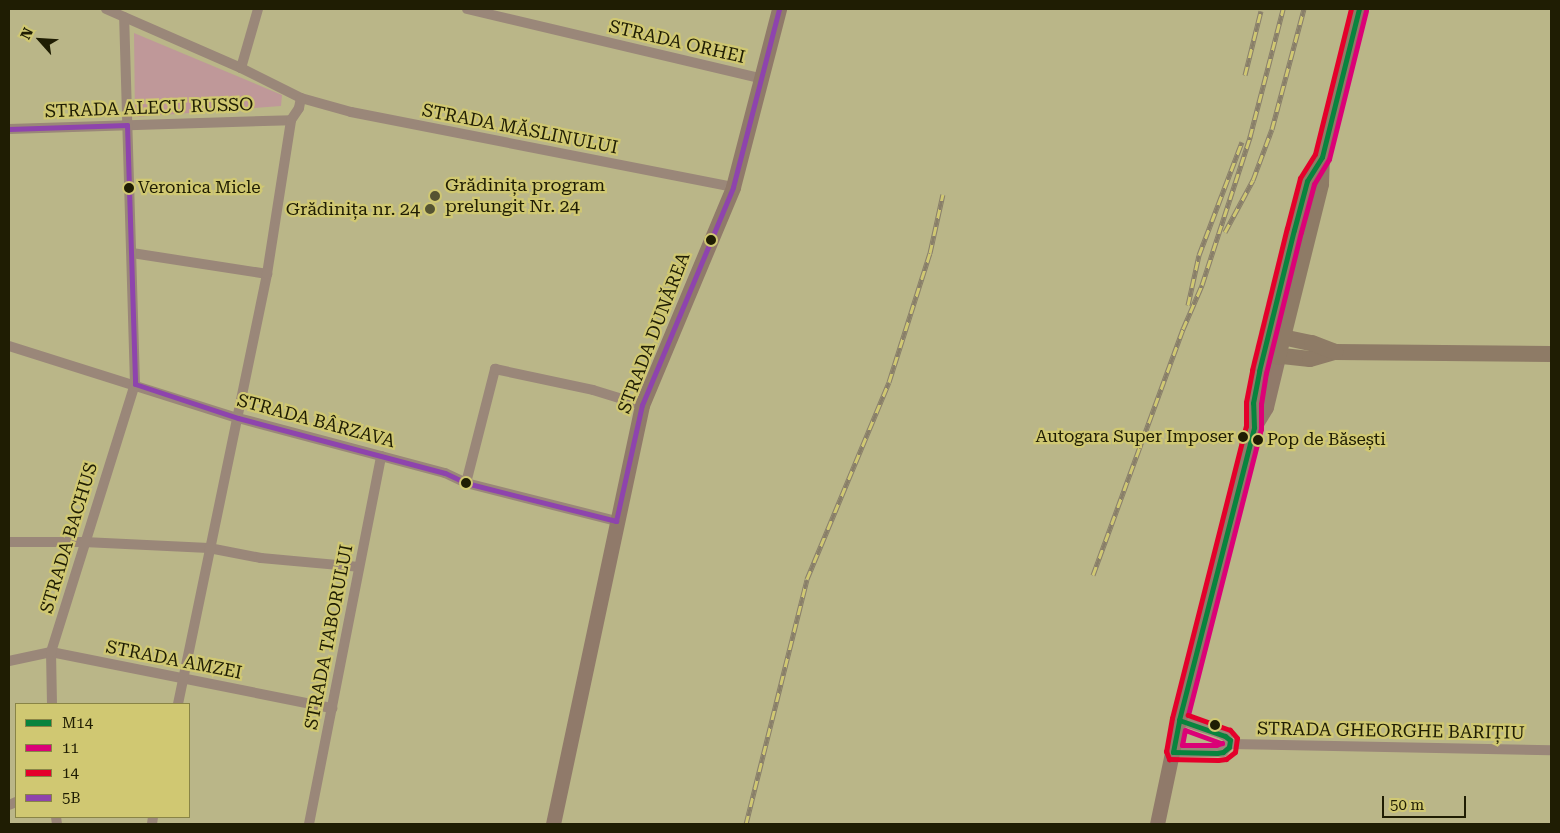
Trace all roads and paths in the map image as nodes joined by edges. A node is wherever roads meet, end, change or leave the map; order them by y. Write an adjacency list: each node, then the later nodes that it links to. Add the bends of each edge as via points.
1 (106, 9): 6 (street, STRADA MĂSLINULUI)
2 (258, 9): 7 (street)
3 (468, 9): 8 (street, STRADA ORHEI)
4 (779, 9): 8 (street, STRADA DUNĂREA)
5 (1359, 9): 16 (main road, via 1322,157 1321,184)
6 (124, 17): 7 (street, STRADA MĂSLINULUI); 11 (street, STRADA BACHUS)
7 (241, 68): 9 (street, STRADA MĂSLINULUI)
8 (762, 79): 13 (street, STRADA DUNĂREA)
9 (302, 98): 10 (street); 13 (street, STRADA MĂSLINULUI, via 351,112)
10 (291, 120): 11 (street, STRADA ALECU RUSSO); 15 (street)
11 (127, 125): 12 (street, STRADA ALECU RUSSO); 14 (street, STRADA BACHUS)
12 (9, 130)
13 (733, 187): 22 (street, STRADA DUNĂREA)
14 (132, 253): 15 (street); 21 (street, STRADA BACHUS)
15 (267, 274): 23 (street)
16 (1276, 335): 18 (main road); 20 (main road)
17 (9, 346): 21 (street, STRADA BÂRZAVA)
18 (1335, 352): 19 (main road); 20 (main road, via 1310,359)
19 (1551, 354)
20 (1271, 355): 37 (street, via 1253,403 1254,427)
21 (134, 384): 23 (street, STRADA BÂRZAVA); 28 (street, STRADA BACHUS)
22 (642, 405): 25 (street, via 593,390 495,369); 26 (street, STRADA DUNĂREA)
23 (238, 418): 24 (street, STRADA BÂRZAVA); 29 (street)
24 (381, 456): 25 (street, STRADA BÂRZAVA, via 445,473); 30 (street, STRADA TABORULUI)
25 (466, 483): 26 (street, STRADA BÂRZAVA)
26 (616, 521): 42 (street, STRADA DUNĂREA)
27 (9, 542): 28 (street)
28 (84, 542): 29 (street); 31 (street, STRADA BACHUS)
29 (209, 548): 30 (street, via 261,558); 33 (street)
30 (359, 567): 36 (street, STRADA TABORULUI)
31 (51, 652): 32 (street, STRADA AMZEI); 33 (street, STRADA AMZEI); 34 (street, STRADA BACHUS)
32 (9, 661)
33 (184, 678): 35 (street); 36 (street, STRADA AMZEI)
34 (52, 703)
35 (178, 703)
36 (332, 708): 41 (street, STRADA TABORULUI)
37 (1179, 720): 38 (street, via 1220,733 1228,738); 40 (street)
38 (1230, 744): 39 (street, STRADA GHEORGHE BARIȚIU); 40 (street, STRADA GHEORGHE BARIȚIU, via 1223,752)
39 (1551, 750)
40 (1172, 752): 43 (street)
41 (309, 824)
42 (553, 824)
43 (1157, 824)

